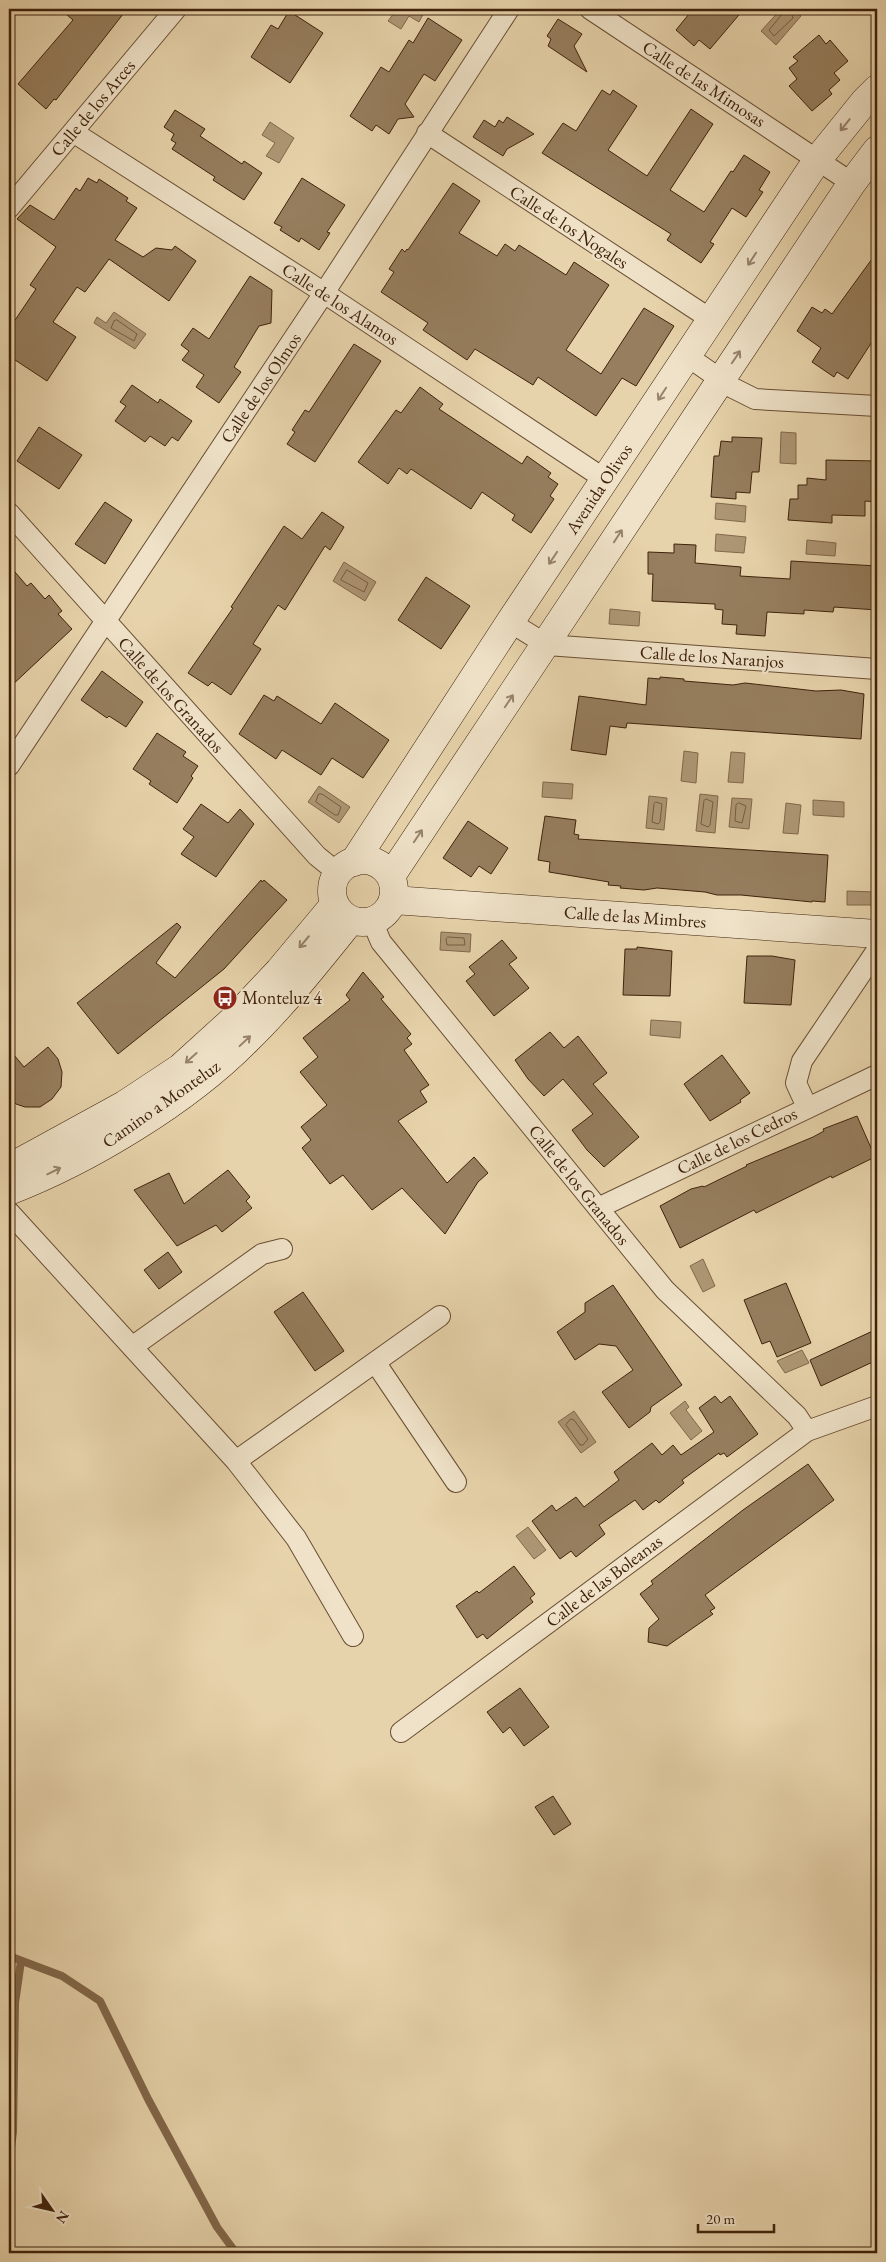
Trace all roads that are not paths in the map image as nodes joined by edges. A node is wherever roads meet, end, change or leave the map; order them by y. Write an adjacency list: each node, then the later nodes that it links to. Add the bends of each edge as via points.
1 (176, 9): 5 (street, Calle de los Arces)
2 (509, 9): 6 (street, Calle de los Olmos)
3 (590, 9): 8 (street, Calle de las Mimosas)
4 (877, 89): 8 (street, Avenida Olivos, one-way to 8)
5 (73, 132): 10 (street, Calle de los Arces); 11 (street, Calle de los Alamos)
6 (427, 133): 11 (street, Calle de los Olmos); 12 (street, Calle de los Nogales)
7 (877, 150): 9 (street)
8 (818, 159): 9 (street); 12 (street, Avenida Olivos, one-way to 12)
9 (852, 182): 14 (street, one-way to 9)
10 (9, 208)
11 (324, 293): 16 (street, Calle de los Alamos); 18 (street, Calle de los Olmos)
12 (712, 320): 13 (street, Avenida Olivos)
13 (687, 356): 14 (street); 16 (street, Avenida Olivos, one-way to 16)
14 (720, 379): 15 (street, via 755,399); 20 (street, one-way to 14)
15 (877, 406)
16 (606, 480): 19 (street, Avenida Olivos, one-way to 19)
17 (9, 513): 18 (street, Calle de los Granados)
18 (105, 621): 22 (street, Calle de los Olmos); 23 (street, Calle de los Granados, via 317,856)
19 (510, 622): 20 (street); 23 (street, Avenida Olivos)
20 (546, 645): 21 (street, Calle de los Naranjos); 24 (street, one-way to 20)
21 (877, 669)
22 (9, 766)
23 (346, 867): 24 (street, via 370,861 377,863); 25 (street, via 332,888)
24 (392, 888): 25 (street, via 389,908 382,916); 26 (street, Calle de las Mimbres)
25 (353, 915): 30 (street, Camino a Monteluz, one-way to 30, via 279,971 234,1019 180,1068 124,1105); 31 (street, Camino a Monteluz, one-way to 25, via 87,1155 197,1084 247,1041 296,987); 32 (street, Calle de los Granados, via 381,942)
26 (877, 934)
27 (877, 950): 29 (street, via 802,1061 796,1083)
28 (877, 1077): 29 (street, Calle de los Cedros)
29 (807, 1107): 32 (street, Calle de los Cedros)
30 (9, 1168)
31 (9, 1190)
32 (598, 1208): 39 (street, Calle de los Granados, via 664,1290 797,1416)
33 (9, 1212): 36 (street)
34 (282, 1249): 36 (street, via 262,1254)
35 (440, 1316): 37 (street)
36 (132, 1346): 40 (street)
37 (375, 1362): 40 (street); 41 (street)
38 (877, 1406): 39 (street, Calle de las Boleanas)
39 (807, 1431): 43 (street, Calle de las Boleanas)
40 (236, 1461): 42 (street, via 296,1538)
41 (456, 1482)
42 (353, 1636)
43 (401, 1732)

